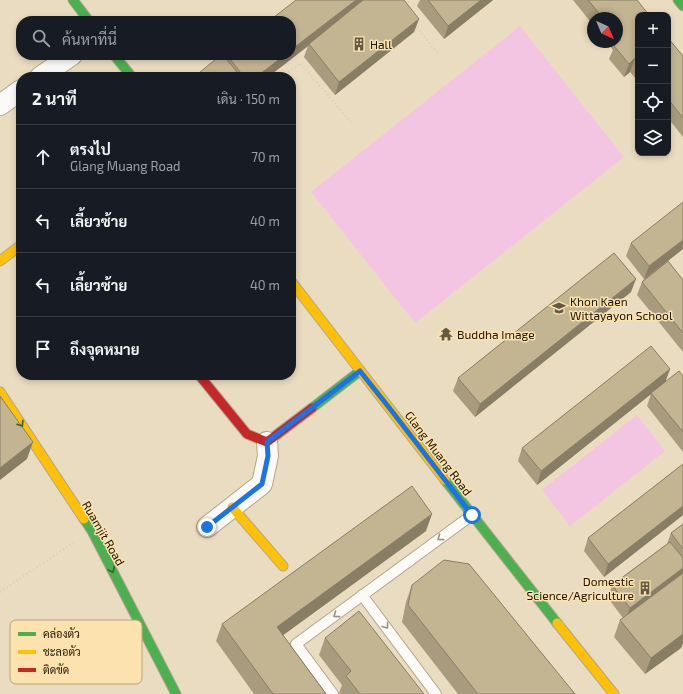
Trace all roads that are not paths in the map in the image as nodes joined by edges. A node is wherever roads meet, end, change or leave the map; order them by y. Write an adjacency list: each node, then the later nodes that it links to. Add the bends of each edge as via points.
1 (73, 0): 4 (street)
2 (678, 0): 3 (street)
3 (683, 6)
4 (85, 16)
5 (65, 60): 7 (street)
6 (118, 60): 8 (street)
7 (47, 72)
8 (128, 72)
9 (16, 94): 10 (street)
10 (0, 105)
11 (16, 249): 12 (street)
12 (0, 261)
13 (296, 288): 14 (street, Glang Muang Road)
14 (360, 371): 17 (street); 19 (street, Glang Muang Road)
15 (203, 380): 17 (street, via 247,434)
16 (0, 392): 23 (street, Ruamjit Road, one-way to 23, via 92,531)
17 (267, 442): 18 (street, via 268,456 262,484)
18 (232, 507): 20 (street); 21 (street)
19 (472, 515): 22 (lane, one-way to 22); 28 (street, Glang Muang Road)
20 (207, 527)
21 (283, 566)
22 (362, 595): 26 (lane, one-way to 26, via 296,644); 27 (lane, one-way to 27)
23 (138, 620)
24 (142, 628): 25 (street, Ruamjit Road, one-way to 25)
25 (176, 694)
26 (333, 694)
27 (436, 694)
28 (614, 694)

